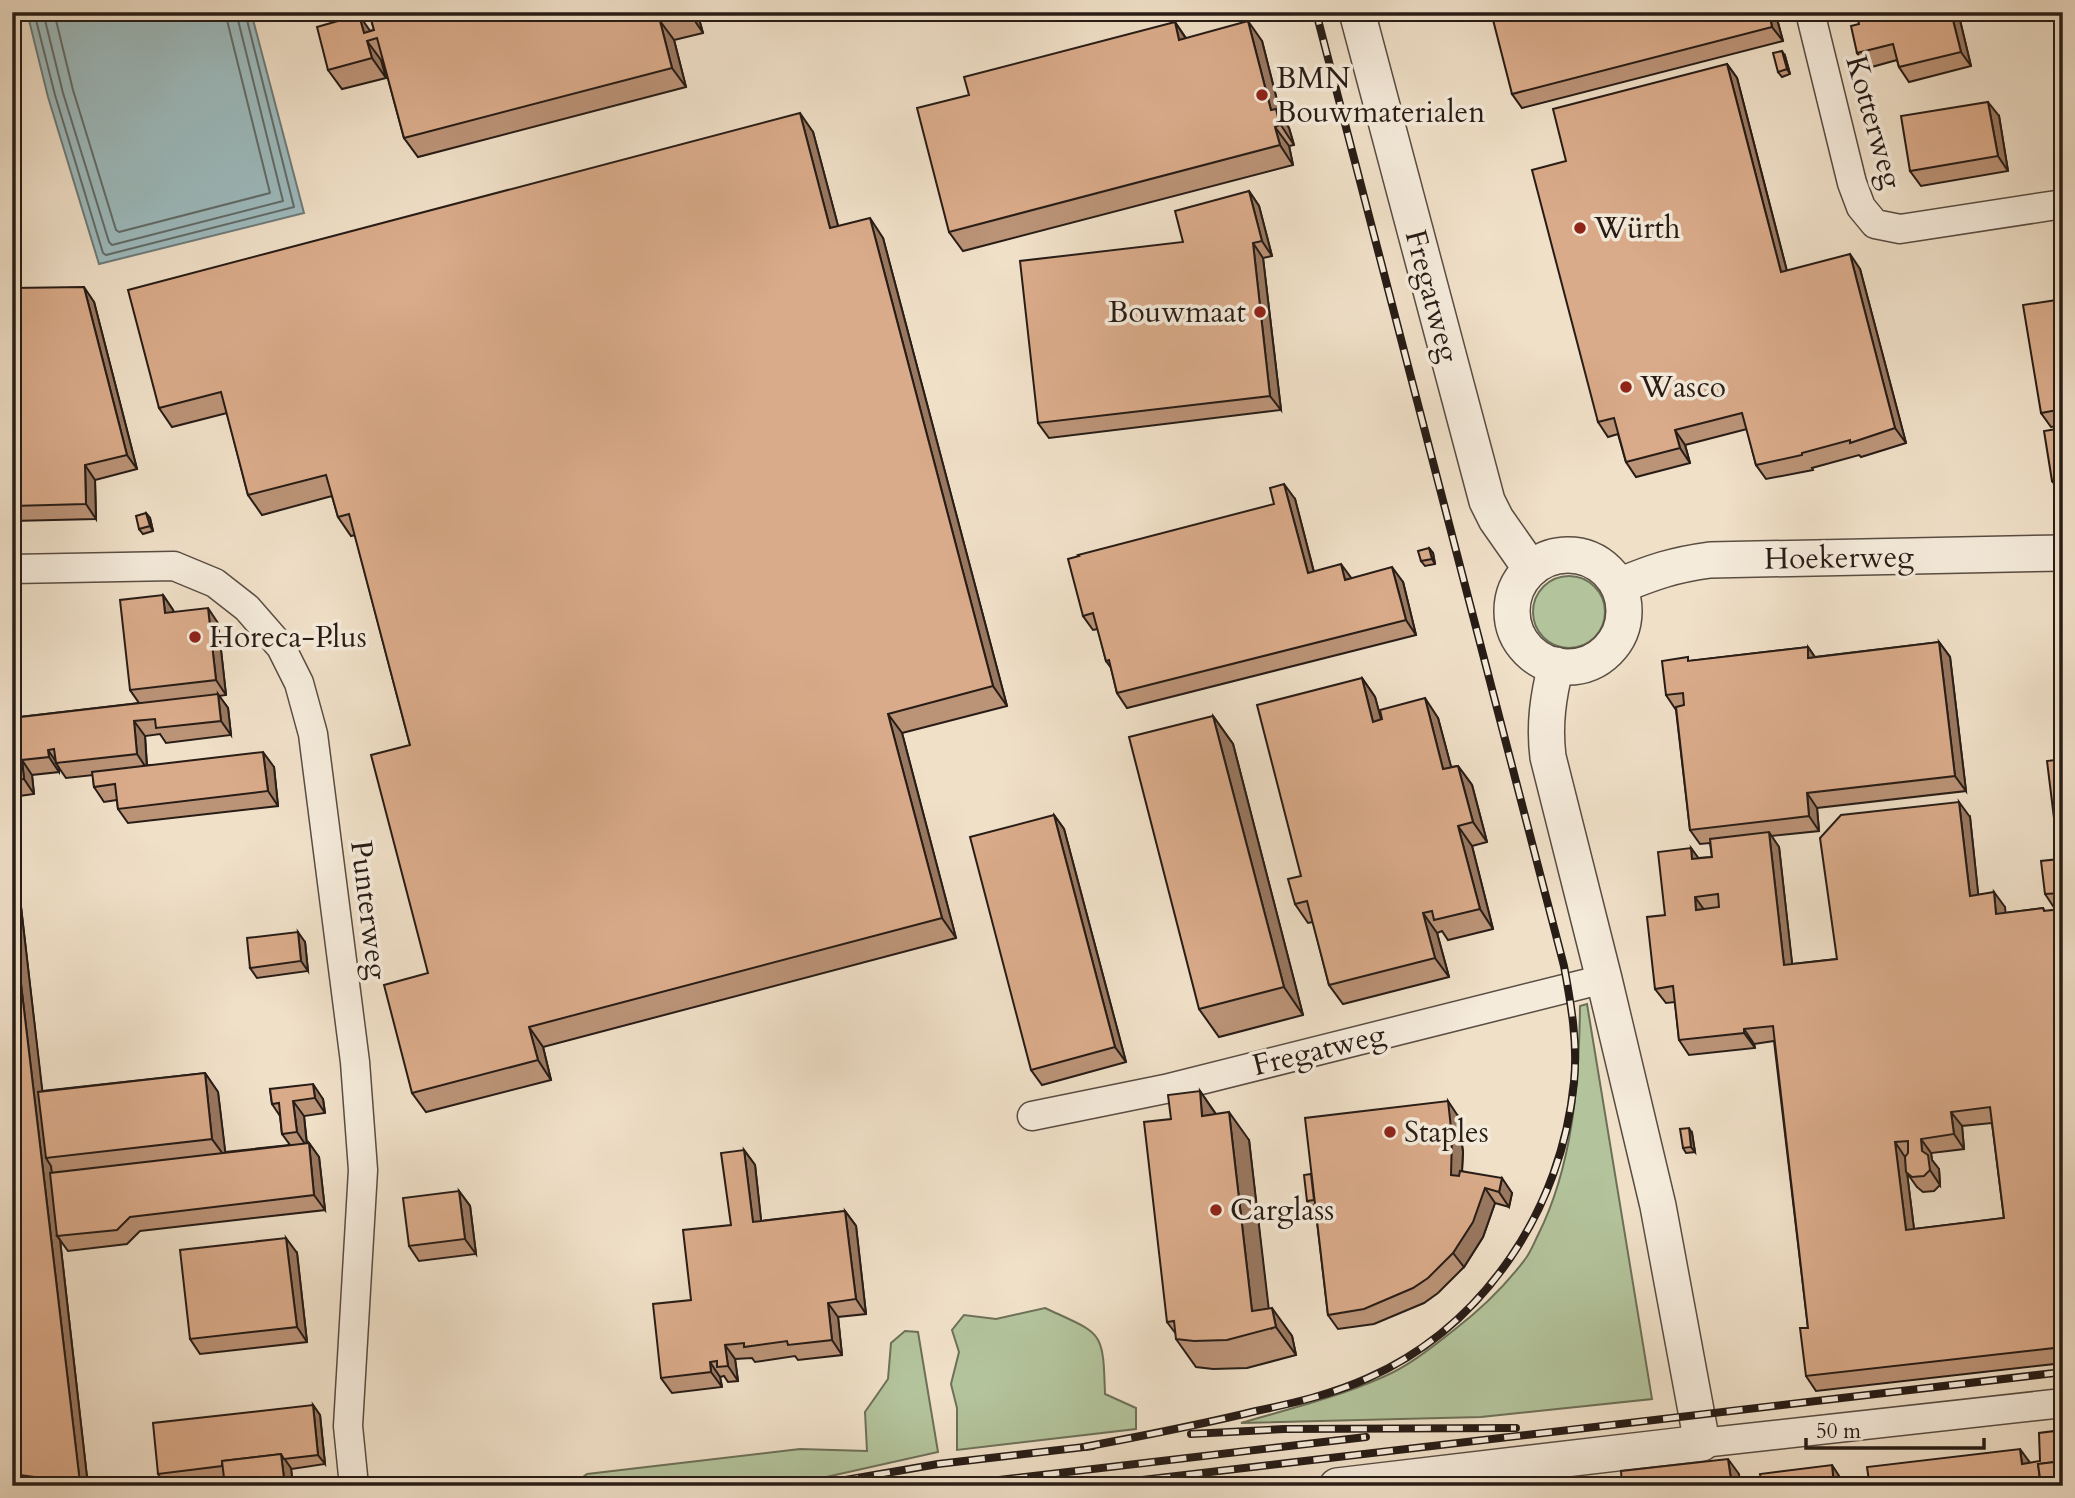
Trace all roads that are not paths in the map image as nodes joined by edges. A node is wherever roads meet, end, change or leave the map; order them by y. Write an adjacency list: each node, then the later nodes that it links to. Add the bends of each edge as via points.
1 (1357, 12): 6 (street, Fregatweg, via 1488,501)
2 (1810, 12): 3 (street, Kotterweg, via 1852,183 1861,207 1875,224 1900,229)
3 (2063, 204)
4 (2063, 553): 7 (street, Hoekerweg, via 1710,560 1657,569)
5 (12, 569): 13 (street, Punterweg, via 174,566 215,583 247,608 281,647 299,683 313,734 355,1062 362,1157 348,1426)
6 (1531, 569): 7 (street, via 1554,556 1579,556 1603,566); 8 (street, via 1513,600 1514,625 1534,655)
7 (1619, 586): 8 (street, via 1624,619 1609,650 1579,666)
8 (1556, 665): 9 (street, via 1545,731 1548,757)
9 (1604, 979): 10 (street, Fregatweg, via 1178,1085); 12 (street, via 1658,1206)
10 (1032, 1116)
11 (2063, 1403): 12 (street)
12 (1702, 1443): 14 (street)
13 (354, 1486)
14 (1337, 1486)

